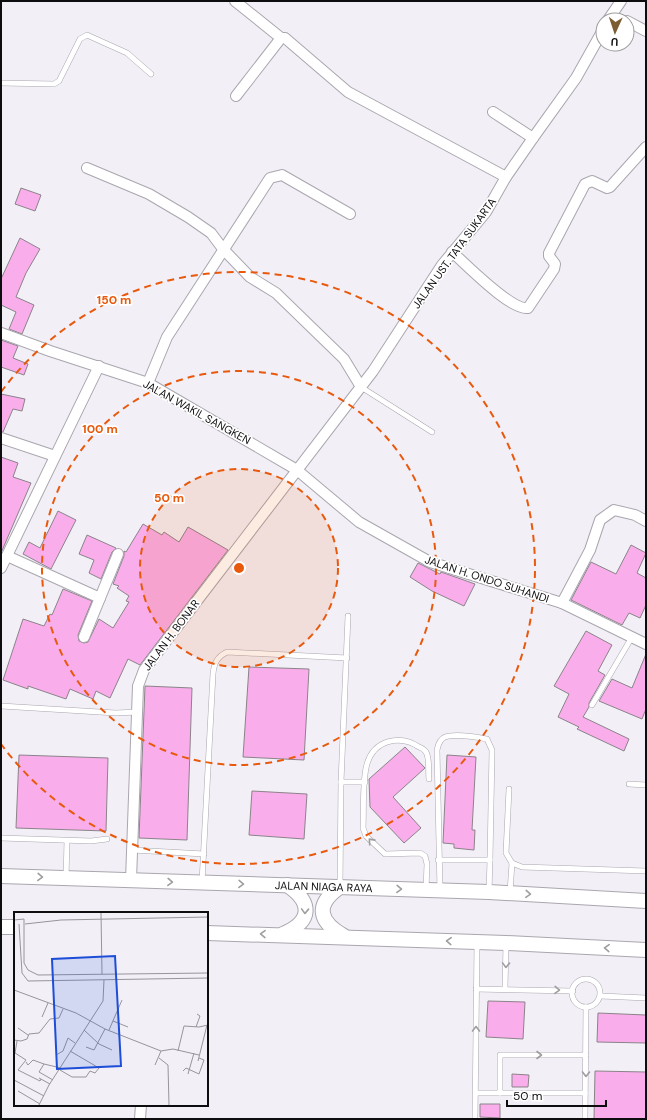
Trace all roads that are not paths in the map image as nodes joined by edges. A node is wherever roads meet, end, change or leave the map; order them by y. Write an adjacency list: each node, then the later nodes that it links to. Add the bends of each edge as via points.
1 (235, 1): 6 (street)
2 (620, 1): 3 (street)
3 (613, 12)
4 (635, 26): 5 (street)
5 (646, 31)
6 (281, 38): 10 (street); 15 (street, via 286,38 348,92)
7 (595, 44): 12 (street, JALAN UST. TATA SUKARTA, via 576,78)
8 (152, 74): 9 (lane, via 127,53 87,35 80,39 59,81 54,84)
9 (1, 83)
10 (236, 96)
11 (493, 112): 12 (street)
12 (533, 138): 15 (street, JALAN UST. TATA SUKARTA)
13 (646, 146): 18 (street, via 610,186 606,188 592,181 585,184 549,252 555,264 554,269 528,308 506,300)
14 (87, 168): 17 (street, via 149,194 188,217 211,233)
15 (506, 177): 18 (street, JALAN UST. TATA SUKARTA, via 486,212)
16 (350, 214): 17 (street, via 276,175 264,186)
17 (223, 249): 21 (street, via 167,337); 22 (street, via 250,277 290,305 344,358)
18 (452, 252): 22 (street, JALAN UST. TATA SUKARTA)
19 (1, 333): 20 (street, JALAN WAKIL SANGKEN)
20 (99, 366): 21 (street, JALAN WAKIL SANGKEN); 25 (street)
21 (148, 383): 26 (street, JALAN WAKIL SANGKEN)
22 (361, 387): 23 (lane); 26 (street, JALAN UST. TATA SUKARTA)
23 (432, 432)
24 (1, 438): 25 (street)
25 (55, 456): 29 (street)
26 (297, 470): 32 (street, JALAN H. ONDO SUHANDI, via 360,522 430,562); 40 (street, JALAN H. BONAR, via 144,670 138,686)
27 (646, 521): 32 (street, via 614,510 600,520 590,550)
28 (118, 554): 31 (street)
29 (6, 556): 30 (street); 31 (street)
30 (1, 568)
31 (100, 598): 34 (street)
32 (562, 604): 35 (street, JALAN H. ONDO SUHANDI)
33 (348, 616): 37 (lane)
34 (84, 637)
35 (632, 637): 36 (street, JALAN H. ONDO SUHANDI); 39 (lane)
36 (646, 644)
37 (347, 658): 42 (lane); 51 (lane, via 227,652 220,655 213,674)
38 (1, 706): 40 (lane)
39 (592, 706)
40 (138, 712): 50 (street, JALAN H. BONAR)
41 (428, 779): 43 (lane, via 425,750 394,739 383,743 367,763)
42 (341, 782): 43 (lane); 61 (lane)
43 (365, 782): 62 (lane, one-way to 43, via 425,856 420,853 385,854 364,833)
44 (629, 784): 45 (lane)
45 (646, 784)
46 (509, 789): 54 (lane, via 506,853)
47 (1, 838): 49 (lane)
48 (107, 839): 49 (lane)
49 (67, 840): 57 (lane)
50 (132, 850): 51 (lane); 58 (street, JALAN H. BONAR)
51 (204, 854): 59 (lane)
52 (438, 860): 53 (lane); 53 (lane, via 437,750 439,742 445,737 454,736 480,738 490,744); 62 (lane)
53 (490, 860): 63 (lane)
54 (512, 863): 55 (lane, via 522,867); 64 (lane)
55 (646, 871)
56 (1, 876): 57 (main road, JALAN NIAGA RAYA, one-way to 57)
57 (66, 878): 58 (main road, JALAN NIAGA RAYA)
58 (131, 880): 59 (main road, JALAN NIAGA RAYA, one-way to 59)
59 (202, 883): 60 (main road, JALAN NIAGA RAYA, one-way to 60)
60 (286, 885): 61 (main road, JALAN NIAGA RAYA); 69 (main road, one-way to 69, via 299,894 305,905 305,918 297,928)
61 (340, 887): 62 (main road, JALAN NIAGA RAYA, one-way to 62); 70 (main road, via 328,895 323,907 324,919 331,929)
62 (433, 891): 63 (main road, JALAN NIAGA RAYA)
63 (489, 892): 64 (main road, JALAN NIAGA RAYA)
64 (510, 893): 65 (main road, JALAN NIAGA RAYA, one-way to 65)
65 (646, 901)
66 (1, 927): 67 (main road)
67 (14, 928)
68 (208, 933): 69 (main road, one-way to 68)
69 (284, 934): 70 (main road)
70 (344, 937): 71 (main road, one-way to 70)
71 (476, 942): 72 (main road); 75 (lane)
72 (506, 943): 73 (main road, one-way to 72); 74 (lane, one-way to 74)
73 (646, 950)
74 (505, 988): 75 (lane); 76 (lane, one-way to 76)
75 (476, 989): 81 (lane, one-way to 75)
76 (572, 991): 77 (lane, via 578,982 591,980 599,986); 79 (lane, via 577,1004)
77 (601, 996): 78 (lane); 79 (lane, via 596,1004)
78 (646, 998)
79 (586, 1007): 80 (lane)
80 (586, 1056): 82 (lane, one-way to 80, via 500,1055); 83 (lane, one-way to 83)
81 (476, 1093): 82 (lane); 86 (lane)
82 (500, 1093): 83 (lane)
83 (586, 1093): 87 (lane)
84 (140, 1106): 85 (street)
85 (140, 1119)
86 (475, 1119)
87 (585, 1119)

